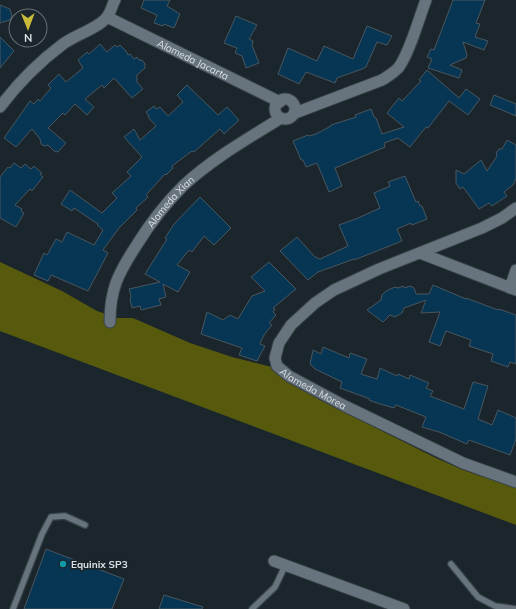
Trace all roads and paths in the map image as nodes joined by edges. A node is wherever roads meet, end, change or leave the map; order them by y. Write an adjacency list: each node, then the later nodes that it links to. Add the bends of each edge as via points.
1 (115, 0): 3 (street)
2 (426, 0): 6 (street, via 406,54 392,74)
3 (108, 17): 4 (street, Alameda Jacarta); 5 (street, via 64,43 45,58)
4 (280, 102): 6 (street, via 292,102); 7 (street, via 277,104 276,113)
5 (0, 107)
6 (295, 113): 7 (street, via 290,118)
7 (281, 118): 12 (street, Alameda Xian, via 219,157 183,186 165,206 140,239 117,278 111,297)
8 (516, 208): 9 (street, Alameda Morea, via 482,228)
9 (420, 253): 11 (street); 13 (street, Alameda Morea, via 334,290 315,303 283,336 277,348 276,364 289,376 400,433 463,463)
10 (516, 270): 11 (street)
11 (513, 289)
12 (110, 322)
13 (516, 482)
14 (85, 525): 19 (lane, via 65,516 51,517)
15 (274, 561): 17 (street)
16 (451, 564): 23 (lane, via 478,597 495,606)
17 (285, 566): 18 (street); 20 (lane, via 275,586)
18 (380, 600): 21 (street); 22 (street)
19 (13, 609)
20 (252, 609)
21 (390, 609)
22 (404, 609)
23 (516, 609)

